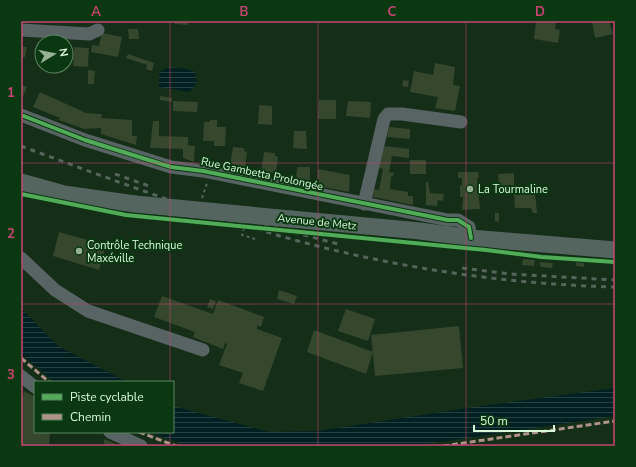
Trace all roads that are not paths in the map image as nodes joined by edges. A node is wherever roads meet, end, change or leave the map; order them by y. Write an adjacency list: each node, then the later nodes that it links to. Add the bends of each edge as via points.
1 (21, 30): 2 (street, via 89,34)
2 (98, 30)
3 (21, 115): 6 (street, Rue Gambetta Prolongée, via 85,140 171,167 203,171)
4 (461, 122): 6 (street, via 388,114 384,118)
5 (21, 182): 7 (main road, Avenue de Metz, bridge, via 64,194 135,204)
6 (364, 204): 7 (street, Rue Gambetta Prolongée, via 458,220 469,227)
7 (471, 238): 8 (main road, Avenue de Metz)
8 (615, 250)
9 (21, 258): 10 (street, via 55,290 88,311)
10 (203, 350)
11 (21, 376): 12 (street)
12 (34, 386)
13 (112, 433): 14 (street)
14 (141, 446)

